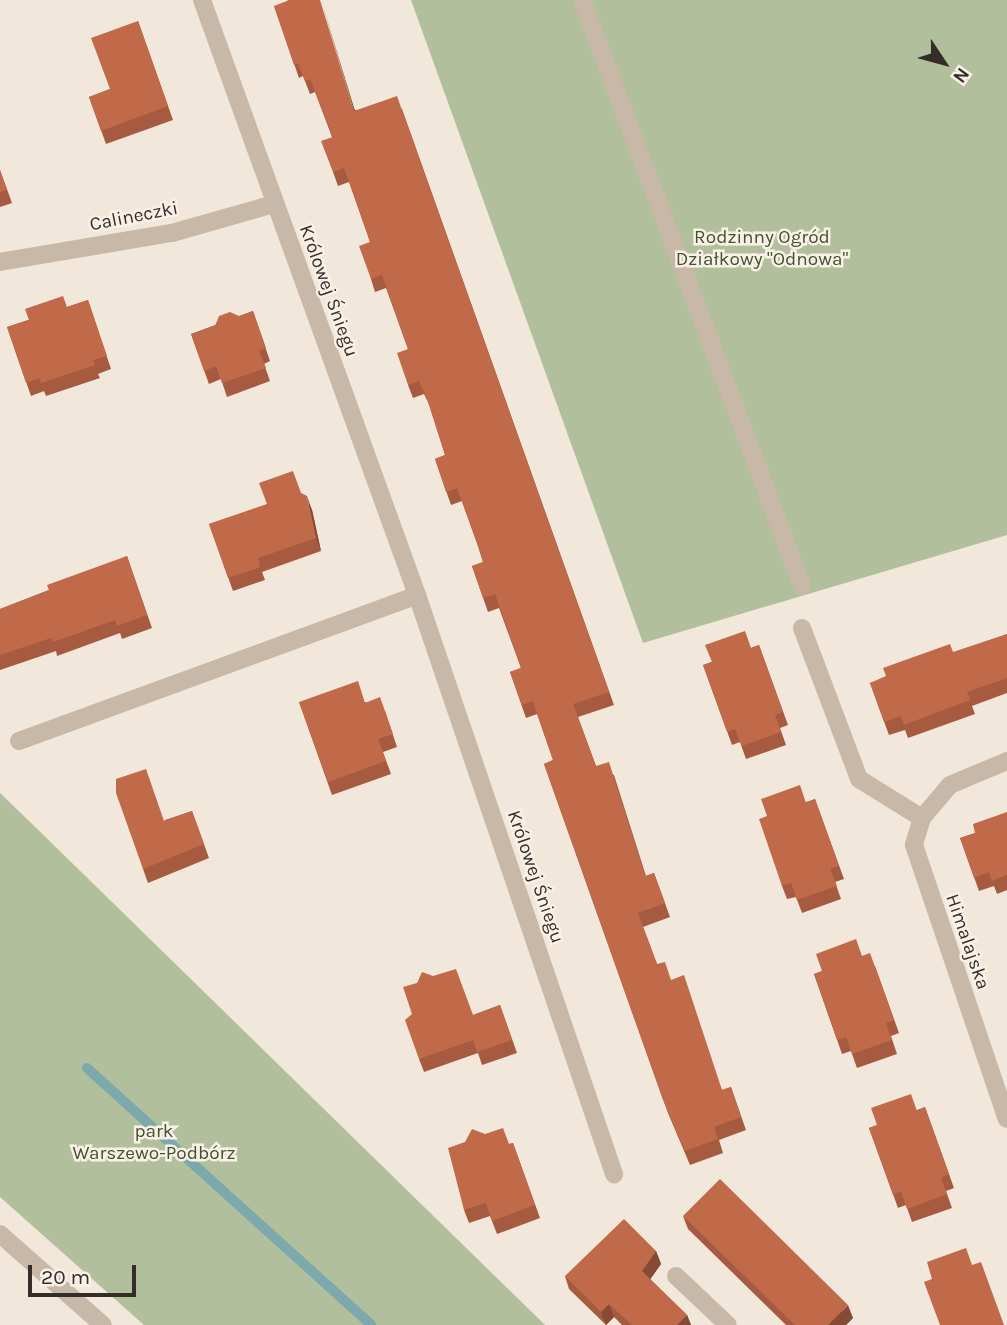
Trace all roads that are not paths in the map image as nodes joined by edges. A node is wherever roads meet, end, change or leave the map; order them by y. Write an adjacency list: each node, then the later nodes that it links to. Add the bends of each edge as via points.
1 (202, 0): 3 (street, Królowej Śniegu)
2 (582, 0): 5 (street)
3 (274, 204): 4 (street, Calineczki, via 172,233); 6 (street, Królowej Śniegu)
4 (0, 262)
5 (802, 586)
6 (417, 595): 8 (street); 12 (street, Królowej Śniegu)
7 (802, 628): 10 (street, via 859,779)
8 (19, 741)
9 (1007, 761): 10 (street, Himalajska, via 950,785)
10 (922, 818): 11 (street, Himalajska, via 915,834 916,860)
11 (1006, 1114)
12 (614, 1174)
13 (0, 1234): 15 (street)
14 (676, 1276): 16 (street)
15 (103, 1325)
16 (728, 1325)

